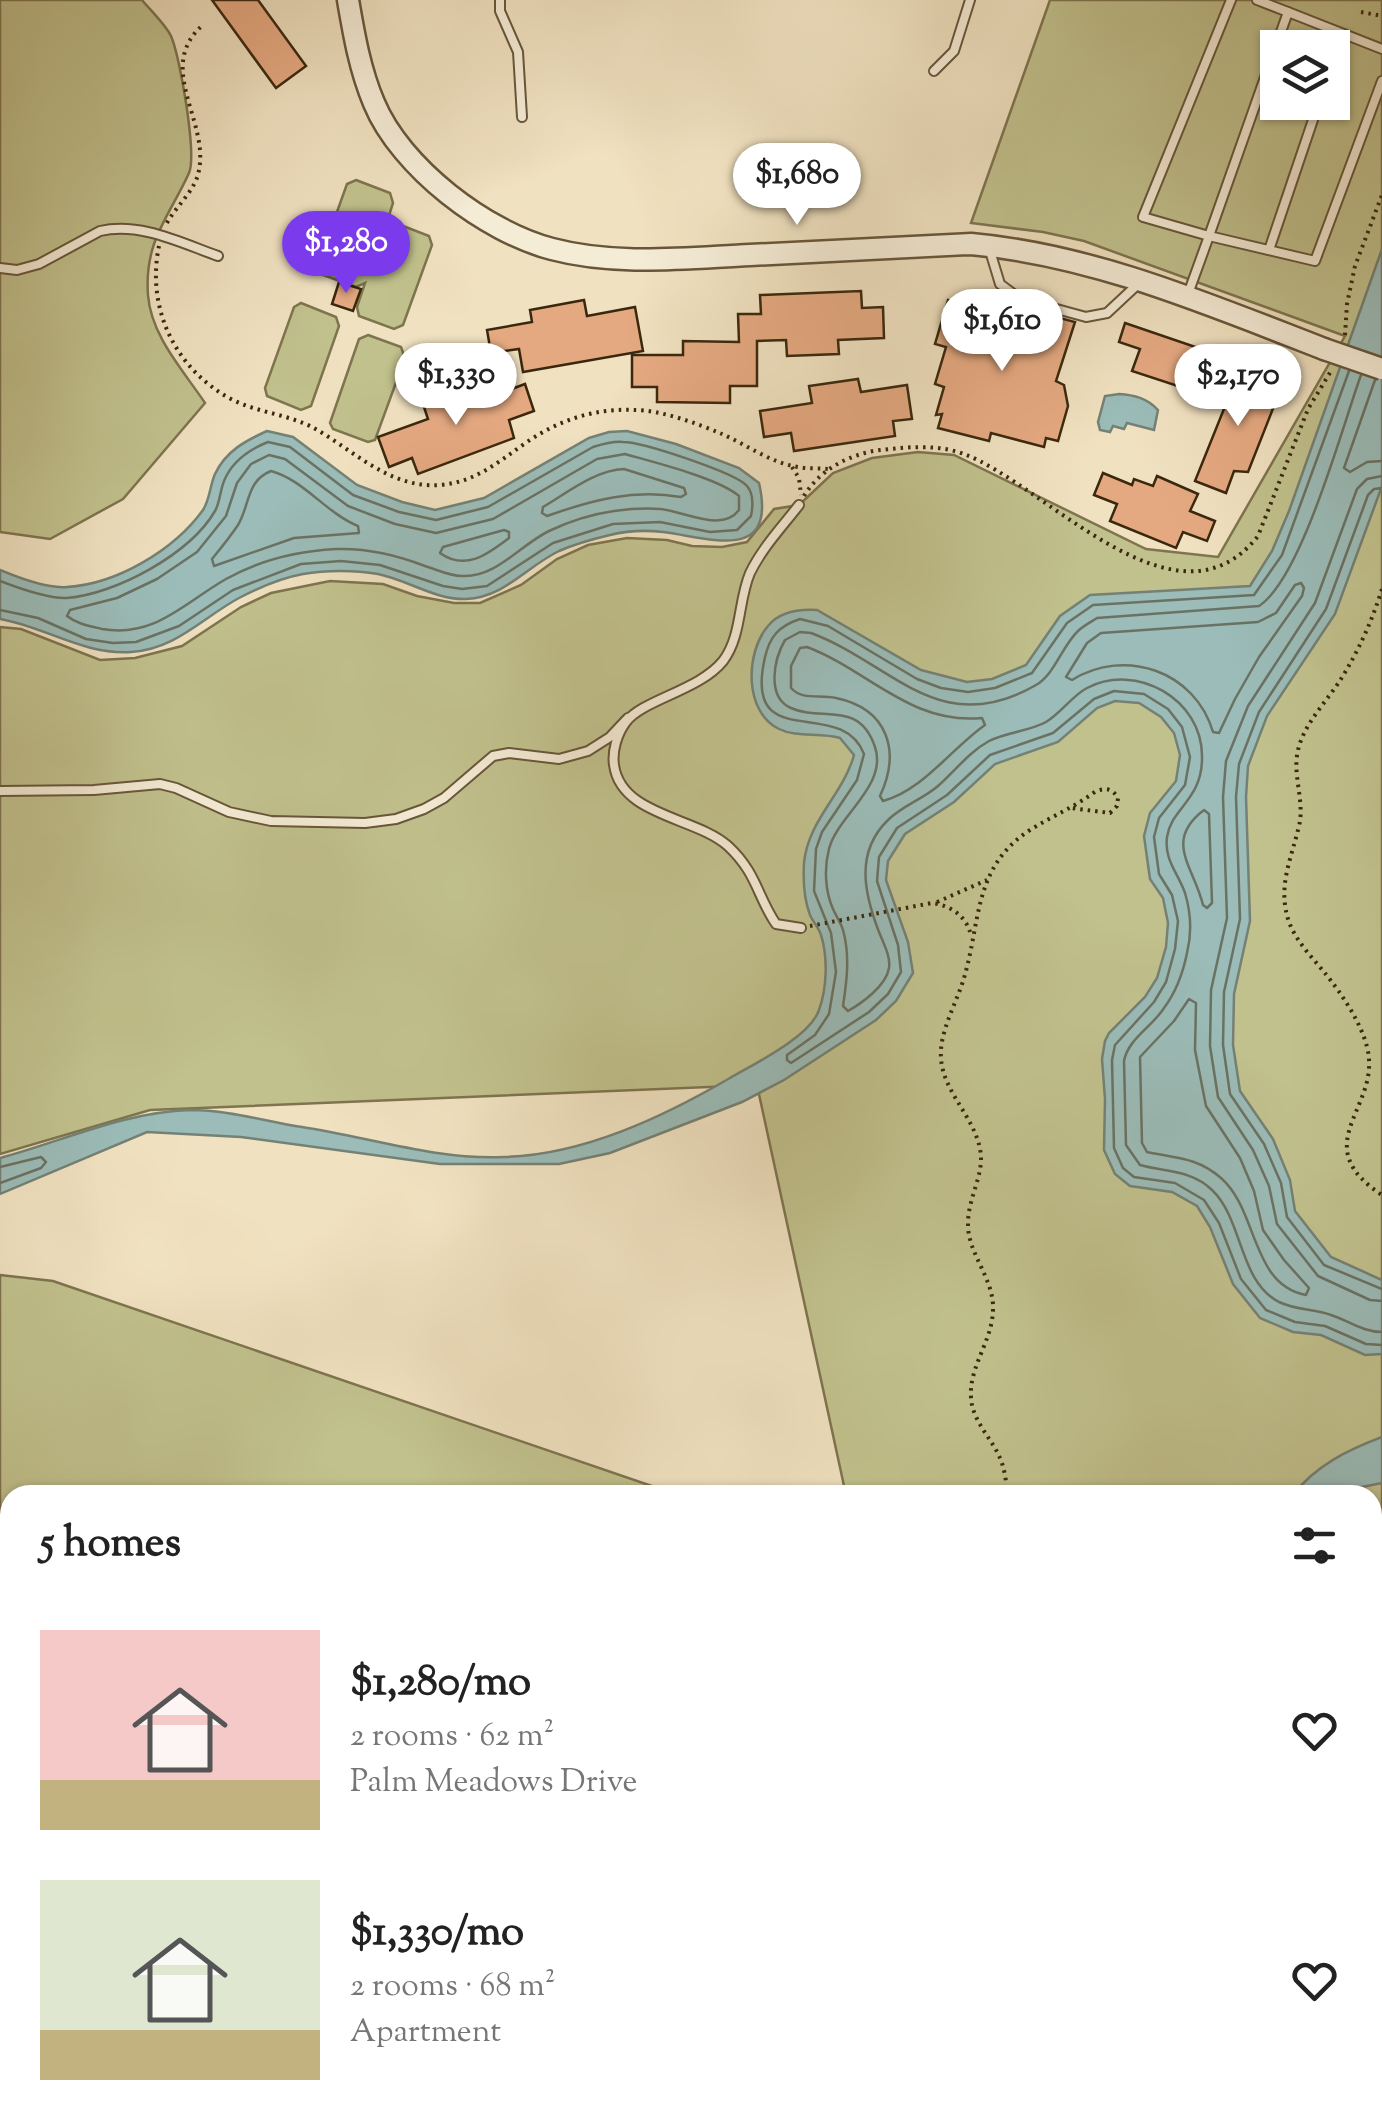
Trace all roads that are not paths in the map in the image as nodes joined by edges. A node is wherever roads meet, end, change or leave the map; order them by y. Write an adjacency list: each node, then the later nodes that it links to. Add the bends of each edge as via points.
1 (348, 0): 15 (street, via 360,62 391,136 458,202 498,229 551,249 646,260)
2 (500, 0): 12 (lane, via 518,52)
3 (970, 0): 10 (lane, via 954,52)
4 (1231, 0): 14 (lane, via 1143,217)
5 (1257, 0): 6 (lane)
6 (1288, 12): 7 (lane); 14 (lane)
7 (1332, 30)
8 (1350, 37): 9 (lane)
9 (1382, 49)
10 (934, 72)
11 (1382, 81): 16 (lane, via 1316,261)
12 (522, 117)
13 (1313, 120): 16 (lane)
14 (1209, 236): 16 (lane); 20 (lane)
15 (989, 246): 19 (street, via 1082,262); 19 (lane, via 1000,284 1020,299 1086,318 1107,313)
16 (1269, 250)
17 (218, 256): 18 (lane, via 162,236 111,228 39,264)
18 (0, 268)
19 (1140, 282): 20 (street)
20 (1186, 298): 21 (street, bridge)
21 (1382, 369)
22 (799, 504): 23 (lane, via 749,575 724,660)
23 (628, 718): 24 (lane, via 588,751 558,758 493,756 424,809 365,823 271,821 160,784); 25 (lane, via 613,760 624,790 726,845 755,878 776,924)
24 (0, 790)
25 (801, 928)

